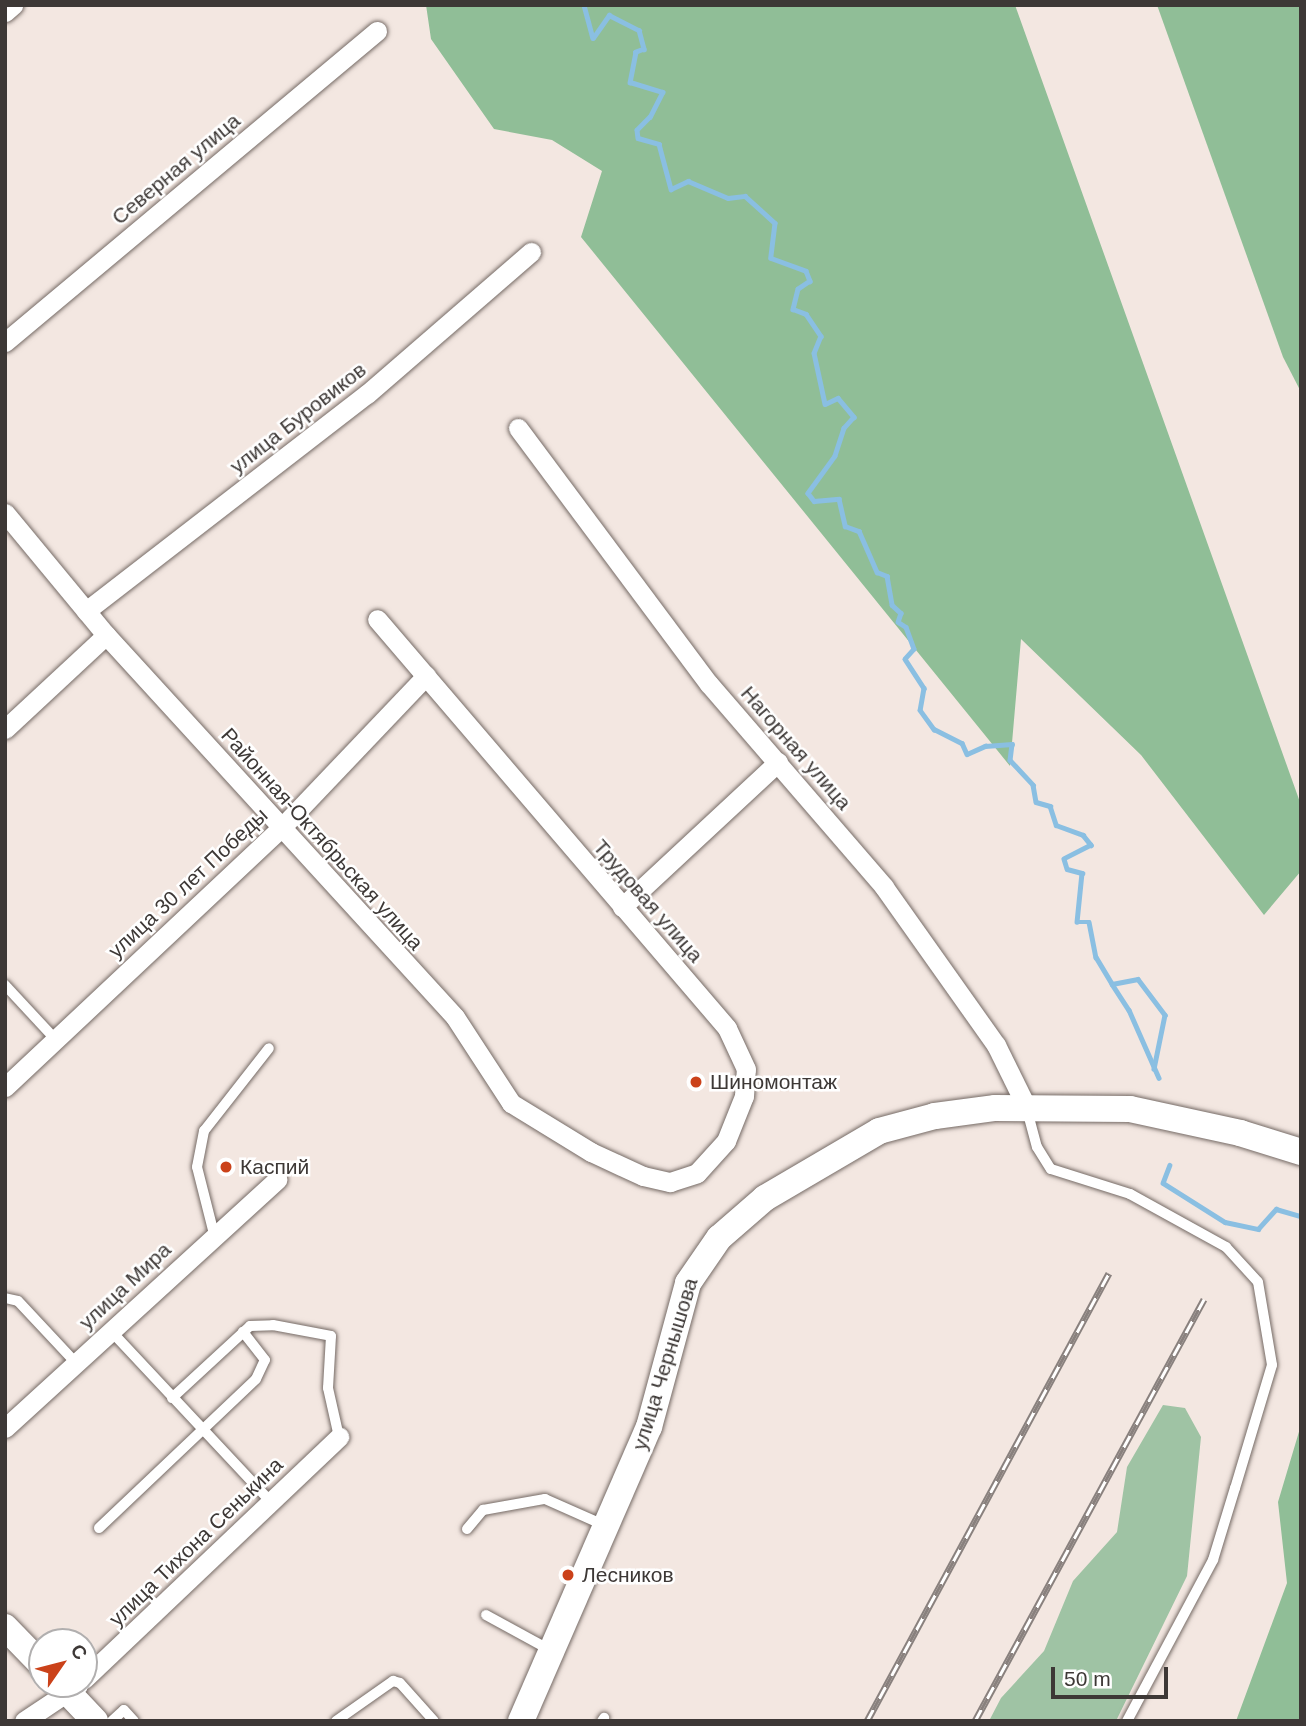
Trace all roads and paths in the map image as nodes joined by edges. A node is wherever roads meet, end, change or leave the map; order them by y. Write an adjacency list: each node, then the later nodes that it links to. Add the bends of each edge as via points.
1 (13, 5): 2 (street)
2 (5, 12)
3 (377, 31): 5 (street, Северная улица)
4 (531, 252): 8 (street, улица Буровиков, via 367,394)
5 (5, 342)
6 (518, 428): 13 (street, Нагорная улица, via 634,589)
7 (5, 513): 8 (street, Районная-Октябрьская улица)
8 (86, 611): 10 (street, Районная-Октябрьская улица)
9 (377, 619): 11 (street, Трудовая улица)
10 (106, 635): 12 (street); 14 (street, Районная-Октябрьская улица)
11 (426, 676): 14 (street, улица 30 лет Победы); 15 (street, Трудовая улица)
12 (5, 729)
13 (778, 762): 15 (street); 20 (street, Нагорная улица, via 884,887 996,1045)
14 (282, 827): 17 (street, улица 30 лет Победы); 22 (street, Районная-Октябрьская улица, via 471,1036 491,1079 511,1103)
15 (622, 907): 22 (street, Трудовая улица, via 727,1028 743,1060 746,1083 734,1126 708,1165 670,1182)
16 (5, 985): 17 (lane)
17 (55, 1039): 19 (street, улица 30 лет Победы)
18 (269, 1048): 24 (lane, via 204,1131 197,1167)
19 (5, 1087)
20 (1026, 1106): 21 (main road, улица Чернышова, via 1130,1110 1240,1133); 34 (main road, улица Чернышова, via 965,1111 879,1131 777,1190 719,1238 688,1283 656,1406); 51 (lane, via 1037,1147 1051,1169 1130,1194 1226,1247 1258,1282 1272,1365 1213,1560)
21 (1301, 1152)
22 (622, 1167)
23 (278, 1179): 24 (street, улица Мира)
24 (214, 1234): 26 (street, улица Мира)
25 (5, 1298): 28 (lane, via 18,1301)
26 (110, 1331): 28 (street, улица Мира); 29 (lane)
27 (243, 1332): 29 (lane); 31 (lane, via 265,1360 256,1379); 32 (lane, via 250,1326 273,1325 331,1336 328,1388)
28 (76, 1363): 30 (street, улица Мира)
29 (172, 1398): 31 (lane)
30 (5, 1428)
31 (205, 1430): 33 (lane); 35 (lane)
32 (339, 1437): 33 (street, улица Тихона Сенькина)
33 (271, 1502): 41 (street, улица Тихона Сенькина)
34 (606, 1526): 36 (lane, via 545,1499 482,1510); 40 (main road, улица Чернышова)
35 (99, 1528)
36 (467, 1529)
37 (486, 1615): 40 (lane)
38 (5, 1627): 39 (main road)
39 (28, 1651)
40 (552, 1651): 50 (main road, улица Чернышова)
41 (98, 1662)
42 (55, 1698): 44 (street, улица Тихона Сенькина)
43 (81, 1698): 45 (main road)
44 (24, 1721)
45 (95, 1721)
46 (112, 1721): 47 (lane, via 124,1710)
47 (134, 1721)
48 (336, 1721): 49 (lane, via 393,1681)
49 (434, 1721)
50 (521, 1721)
51 (1127, 1721)

